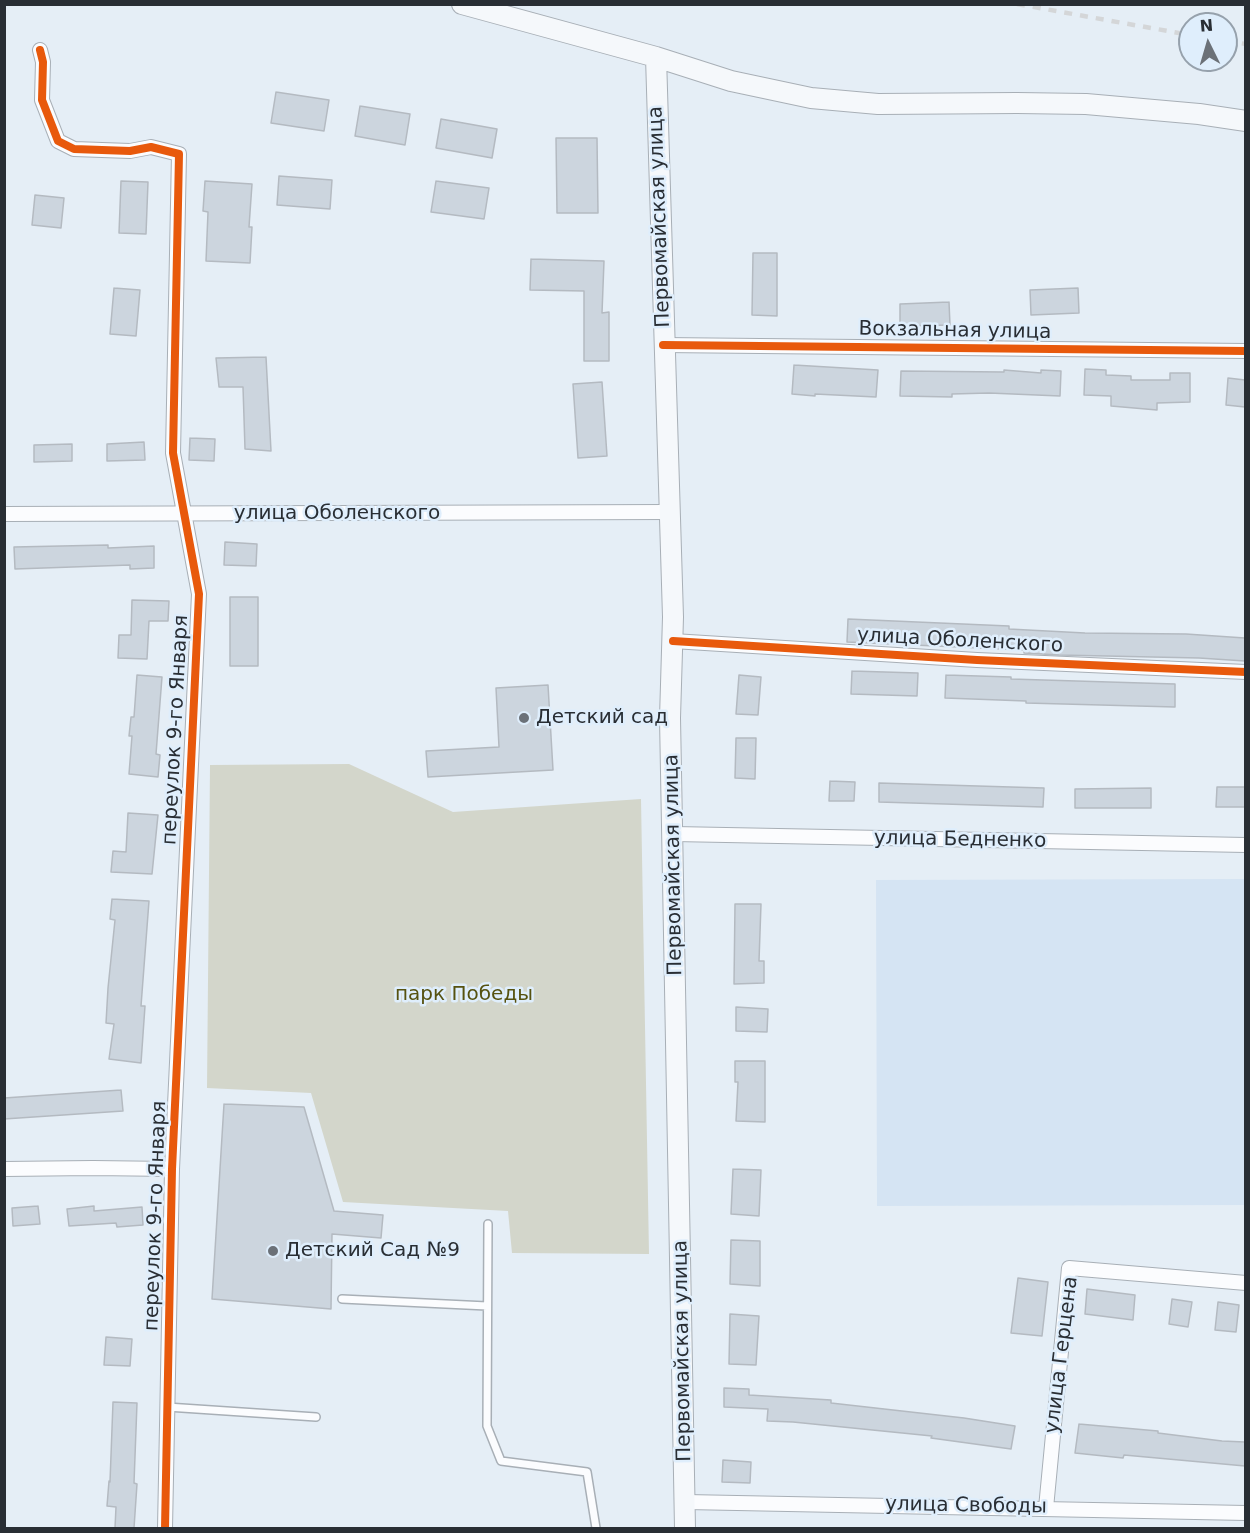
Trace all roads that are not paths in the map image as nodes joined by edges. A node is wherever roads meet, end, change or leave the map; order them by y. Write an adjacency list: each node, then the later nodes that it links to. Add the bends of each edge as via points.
1 (462, 4): 3 (main road)
2 (40, 50): 9 (street, переулок 9-го Января, via 42,100 58,141 74,148 130,151 151,147 179,154 173,453)
3 (656, 57): 4 (main road, via 731,81 811,98 878,104 1086,104); 5 (main road, Первомайская улица)
4 (1245, 122)
5 (663, 345): 6 (street, Вокзальная улица); 7 (main road, Первомайская улица)
6 (1245, 351)
7 (670, 512): 9 (street, улица Оболенского); 10 (main road, Первомайская улица)
8 (4, 514): 9 (street, улица Оболенского)
9 (185, 515): 15 (street, переулок 9-го Января, via 199,594)
10 (673, 641): 11 (street, улица Оболенского); 12 (main road, Первомайская улица, via 670,718)
11 (1245, 672)
12 (674, 834): 13 (street, улица Бедненко); 22 (main road, Первомайская улица)
13 (1245, 846)
14 (4, 1169): 15 (street)
15 (172, 1169): 20 (street, переулок 9-го Января)
16 (488, 1224): 19 (lane)
17 (1245, 1283): 23 (street, улица Герцена, via 1069,1268)
18 (342, 1299): 19 (lane)
19 (488, 1306): 26 (lane, via 487,1426 501,1461 587,1472)
20 (167, 1407): 21 (lane); 25 (street, переулок 9-го Января)
21 (315, 1417)
22 (686, 1502): 23 (street, улица Свободы); 27 (main road, Первомайская улица)
23 (1046, 1508): 24 (street, улица Свободы)
24 (1245, 1513)
25 (165, 1528)
26 (596, 1528)
27 (685, 1528)

